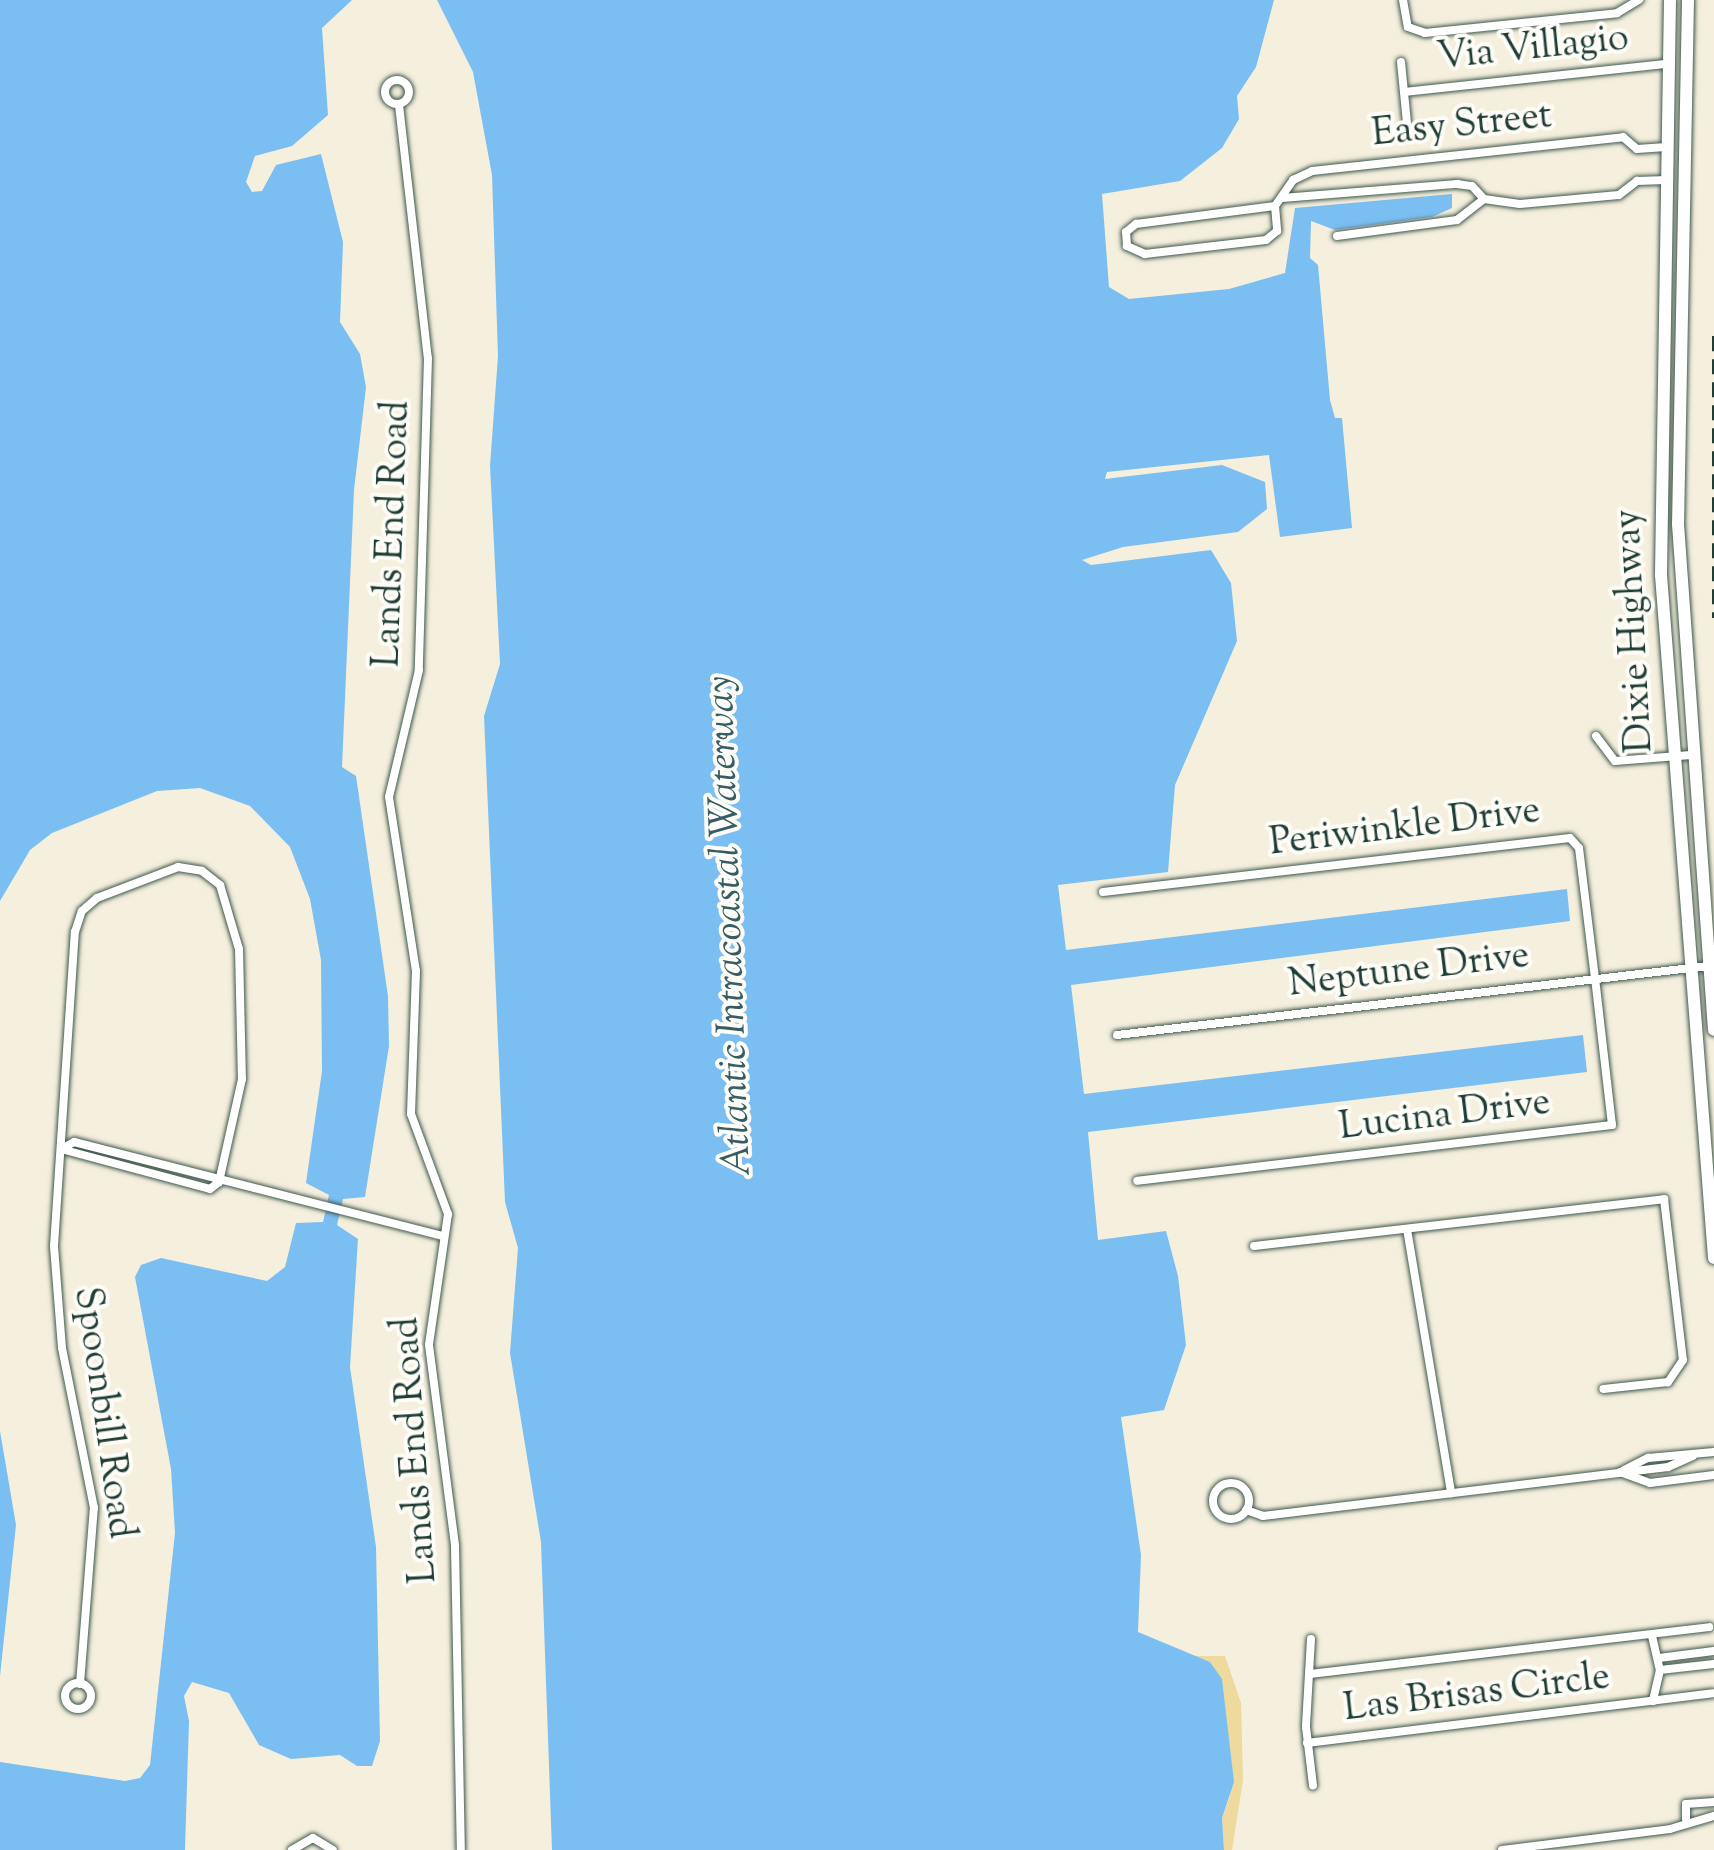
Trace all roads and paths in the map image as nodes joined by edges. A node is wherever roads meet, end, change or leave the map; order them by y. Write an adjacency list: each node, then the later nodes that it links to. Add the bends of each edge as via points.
1 (1403, 0): 2 (street, via 1408,26 1426,34 1616,12)
2 (1639, 0)
3 (1670, 0): 6 (main road, Dixie Highway)
4 (1688, 0): 17 (main road, Dixie Highway)
5 (1400, 62): 7 (street, Via Villagio)
6 (1668, 64): 7 (street, Via Villagio); 10 (main road, Dixie Highway)
7 (1404, 92): 9 (street, Via Villagio)
8 (400, 105): 33 (street, Lands End Road, via 428,358 420,670 389,797 416,971 411,1114 447,1206)
9 (1407, 123)
10 (1666, 147): 11 (main road, Dixie Highway); 12 (street, Easy Street, via 1637,149 1623,137 1312,170 1293,180)
11 (1666, 180): 13 (street, via 1638,181 1619,195 1520,204); 16 (main road, Dixie Highway)
12 (1282, 198): 13 (street, via 1457,184 1472,186); 14 (street, Easy Street)
13 (1484, 199): 15 (street, via 1457,220)
14 (1276, 206): 14 (street, Easy Street, via 1136,224 1126,232 1127,246 1145,254 1266,240 1277,231)
15 (1337, 236)
16 (1664, 277): 17 (main road); 19 (main road, Dixie Highway)
17 (1681, 304): 18 (main road, Dixie Highway)
18 (1678, 524): 19 (main road); 21 (main road, Dixie Highway)
19 (1660, 525): 22 (main road, Dixie Highway)
20 (1596, 736): 22 (street, via 1615,762)
21 (1691, 755): 22 (street); 24 (main road, Dixie Highway)
22 (1672, 756): 25 (main road, Dixie Highway)
23 (1102, 892): 26 (street, Periwinkle Drive, via 1570,838 1579,848)
24 (1708, 966): 25 (street, Neptune Drive); 27 (main road, Dixie Highway)
25 (1690, 968): 26 (street, Neptune Drive); 35 (main road, Dixie Highway)
26 (1595, 978): 28 (street, Neptune Drive); 30 (street, Lucina Drive, via 1612,1126)
27 (1714, 1030)
28 (1118, 1035)
29 (61, 1149): 31 (street, via 210,1189); 31 (street, via 74,1142 212,1174); 31 (street, Spoonbill Road, via 78,918 97,898 187,866 209,875 224,892 242,978 242,1080); 54 (street, Spoonbill Road, via 55,1284 94,1508)
30 (1137, 1181)
31 (219, 1182): 33 (street)
32 (1407, 1229): 34 (street); 36 (street, via 1664,1199 1682,1360 1668,1382); 44 (street)
33 (442, 1236): 64 (street, Lands End Road, via 430,1363 455,1546)
34 (1254, 1246)
35 (1714, 1258)
36 (1602, 1389)
37 (1714, 1452): 39 (street)
38 (1668, 1456): 39 (street); 40 (street); 41 (street)
39 (1693, 1456): 40 (street)
40 (1668, 1467): 41 (street); 43 (street)
41 (1620, 1472): 43 (street, via 1650,1483); 44 (street)
42 (1714, 1475): 43 (street)
43 (1668, 1481)
44 (1451, 1493): 45 (street, via 1263,1516)
45 (1246, 1510): 45 (street, via 1247,1494 1239,1485 1222,1485 1214,1494 1216,1512 1225,1519)
46 (1709, 1627): 47 (street, Las Brisas Circle)
47 (1652, 1636): 50 (street, Las Brisas Circle); 53 (street, Las Brisas Circle, via 1636,1632)
48 (1310, 1640): 53 (street, Las Brisas Circle)
49 (1714, 1651): 50 (street, Las Brisas Circle)
50 (1659, 1658): 52 (street, Las Brisas Circle)
51 (1714, 1664): 52 (street, Las Brisas Circle)
52 (1660, 1670): 56 (street, Las Brisas Circle)
53 (1310, 1674): 57 (street, Las Brisas Circle)
54 (80, 1684)
55 (1713, 1693): 56 (street, Las Brisas Circle)
56 (1653, 1701): 57 (street, Las Brisas Circle)
57 (1307, 1743): 58 (street, Las Brisas Circle)
58 (1313, 1786)
59 (1714, 1802): 61 (street, via 1686,1804)
60 (1714, 1816): 61 (street)
61 (1686, 1819): 65 (street, via 1670,1829)
62 (292, 1850): 63 (street, via 313,1838)
63 (333, 1850)
64 (461, 1850)
65 (1502, 1850)

